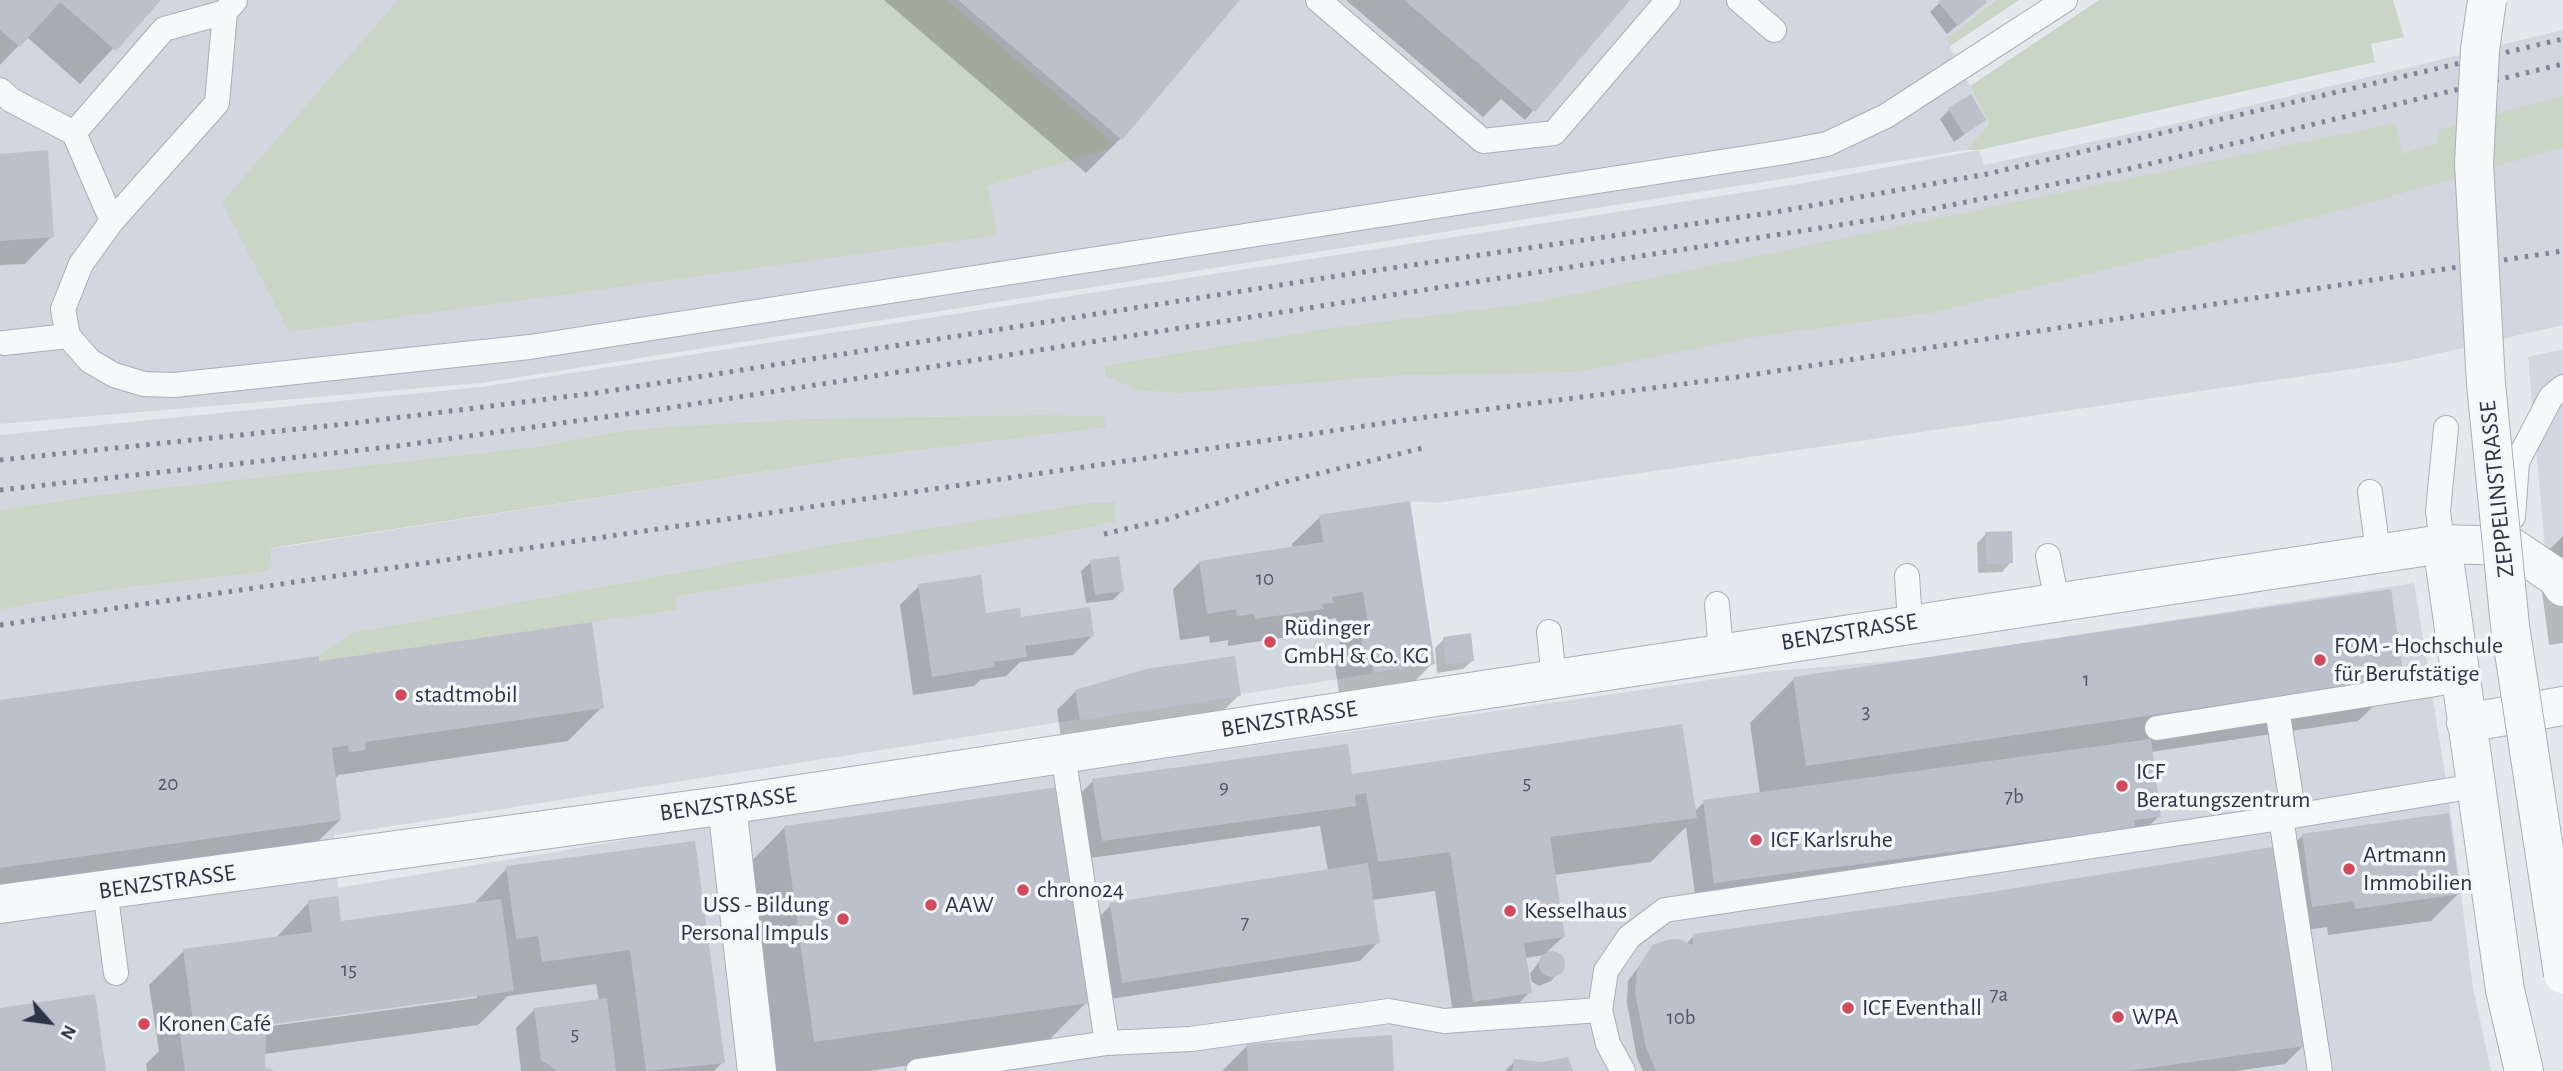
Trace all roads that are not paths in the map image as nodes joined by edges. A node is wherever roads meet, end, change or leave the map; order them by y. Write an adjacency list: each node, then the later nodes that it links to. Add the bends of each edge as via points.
1 (1318, 0): 2 (lane, via 1483,141 1554,134)
2 (1668, 0)
3 (1739, 0): 7 (lane)
4 (2065, 0): 11 (lane, via 1886,116 1827,144 1785,152 482,353 174,385 144,384 90,361)
5 (2487, 0): 40 (street, ZEPPELINSTRASSE, bridge, via 2474,163 2486,384 2510,626)
6 (230, 6): 9 (lane, via 164,29); 10 (lane, via 217,103)
7 (1774, 30)
8 (0, 90): 9 (lane)
9 (74, 133): 10 (lane)
10 (112, 221): 11 (lane, via 81,264 63,309)
11 (68, 336): 12 (lane)
12 (4, 343)
13 (2557, 392): 17 (lane, via 2517,462)
14 (2446, 428): 16 (lane, via 2438,511)
15 (2370, 492): 18 (lane)
16 (2442, 544): 17 (street, BENZSTRASSE); 18 (street, BENZSTRASSE); 28 (street)
17 (2511, 546): 21 (street)
18 (2378, 552): 22 (street, BENZSTRASSE)
19 (2048, 556): 22 (lane)
20 (1907, 576): 24 (lane)
21 (2563, 587)
22 (2057, 602): 24 (street, BENZSTRASSE)
23 (1717, 604): 26 (lane)
24 (1910, 622): 26 (street, BENZSTRASSE)
25 (1549, 632): 27 (lane)
26 (1721, 653): 27 (street, BENZSTRASSE)
27 (1554, 678): 33 (street, BENZSTRASSE)
28 (2461, 680): 30 (lane); 31 (street)
29 (2563, 706): 31 (street)
30 (2277, 709): 32 (lane); 36 (lane)
31 (2466, 723): 34 (street)
32 (2157, 728)
33 (1063, 754): 35 (street, BENZSTRASSE); 42 (lane)
34 (2475, 786): 36 (lane); 47 (street, via 2505,990)
35 (727, 805): 37 (street, BENZSTRASSE); 43 (street)
36 (2287, 817): 41 (lane, via 1665,910 1629,937 1606,971); 46 (lane)
37 (106, 890): 38 (street, BENZSTRASSE); 39 (lane)
38 (0, 904)
39 (116, 973)
40 (2563, 974)
41 (1600, 1010): 42 (lane, via 1444,1021 1389,1011 1191,1039); 45 (lane, via 1608,1044)
42 (1107, 1043): 44 (lane)
43 (757, 1071)
44 (918, 1071)
45 (1623, 1071)
46 (2320, 1071)
47 (2524, 1071)

